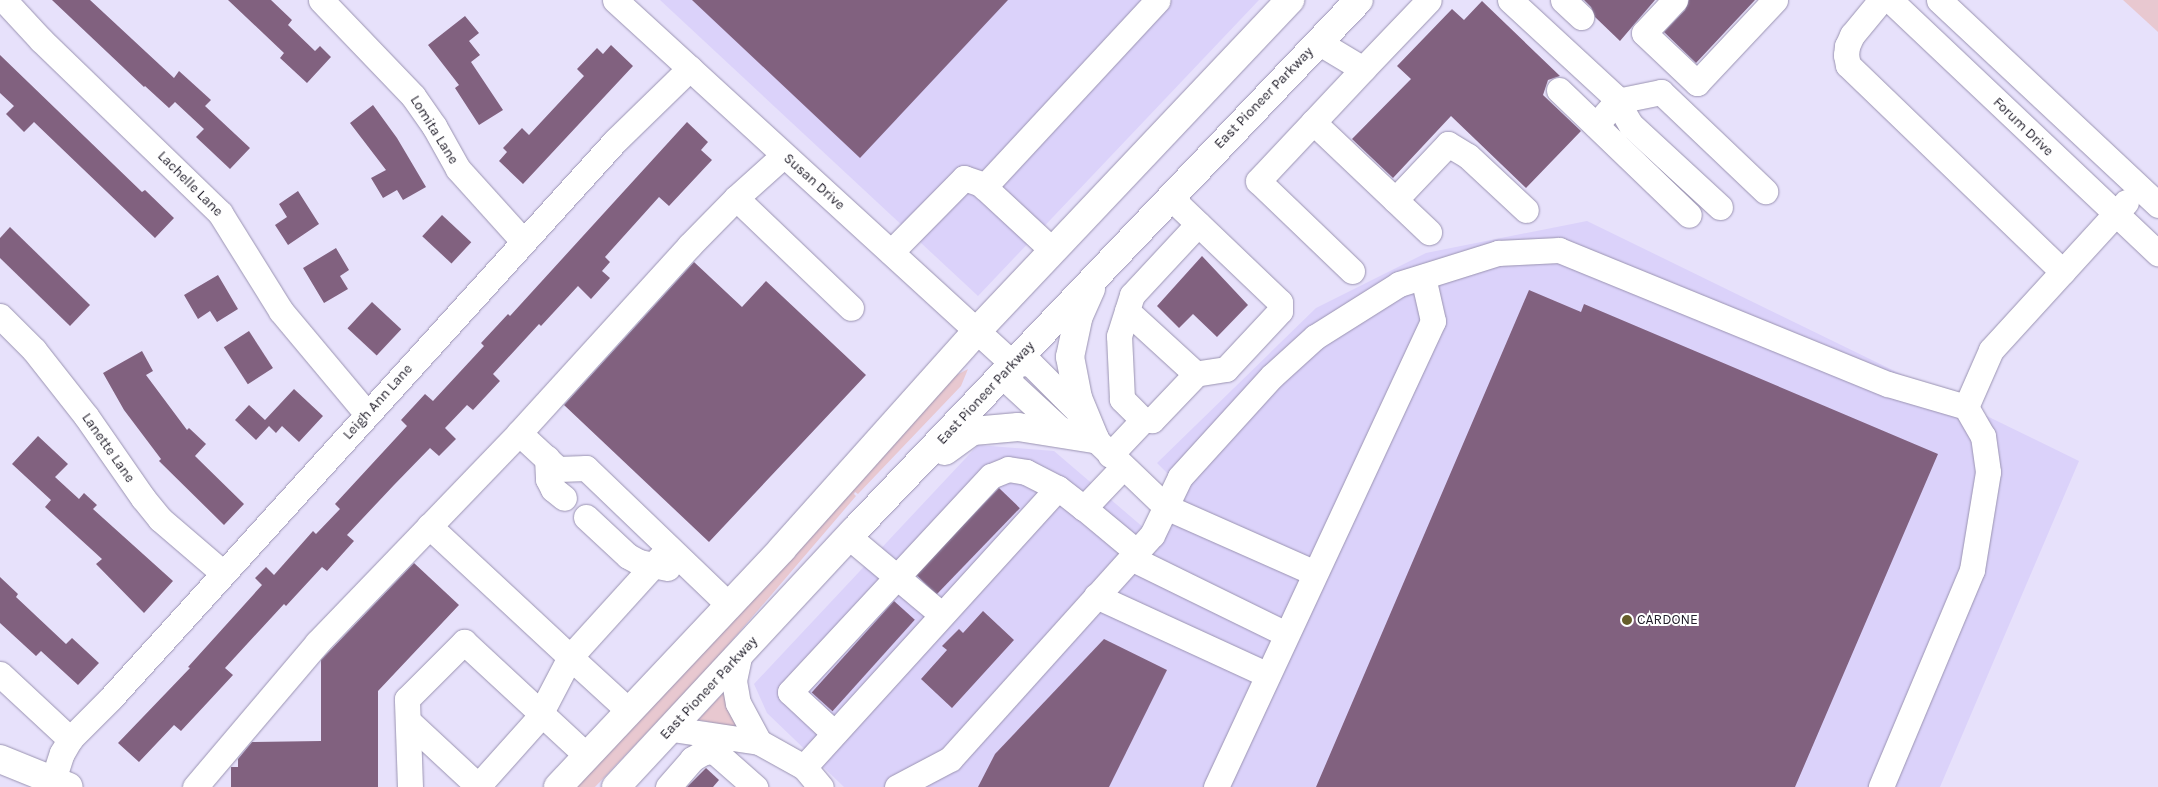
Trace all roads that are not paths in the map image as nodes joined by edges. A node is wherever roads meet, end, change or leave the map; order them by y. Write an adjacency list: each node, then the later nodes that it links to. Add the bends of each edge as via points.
1 (4, 0): 52 (street, Lachelle Lane, via 41,40 220,213 281,311)
2 (321, 0): 37 (street, Lomita Lane, via 414,96 458,169)
3 (615, 0): 17 (street, Susan Drive)
4 (1158, 0): 24 (street)
5 (1359, 0): 16 (main road, East Pioneer Parkway)
6 (1429, 0): 18 (street)
7 (1510, 0): 20 (street)
8 (1563, 0): 15 (street)
9 (1675, 0): 10 (street, via 1644,33 1697,83)
10 (1775, 0)
11 (1881, 0): 42 (street, via 1852,35 1847,46 1848,64)
12 (1890, 0): 34 (street, Forum Drive)
13 (1939, 0): 25 (street)
14 (1279, 4): 38 (main road)
15 (1581, 17)
16 (1318, 42): 18 (street); 27 (main road, East Pioneer Parkway)
17 (690, 68): 23 (street, Susan Drive); 37 (street, Leigh Ann Lane, via 616,140)
18 (1363, 69): 21 (street)
19 (1558, 90): 22 (street)
20 (1617, 101): 22 (street); 26 (street, via 1661,92); 31 (street, via 1631,125)
21 (1313, 122): 29 (street); 41 (street, via 1258,181)
22 (1596, 125): 33 (street)
23 (784, 155): 28 (street); 39 (street, Susan Drive)
24 (984, 187): 38 (street); 39 (street, via 964,178)
25 (2139, 188): 30 (street); 34 (street)
26 (1765, 192)
27 (1170, 197): 35 (street); 43 (main road, East Pioneer Parkway)
28 (736, 198): 45 (street); 54 (street)
29 (1395, 200): 32 (street, via 1448,144 1468,156); 36 (street)
30 (2158, 205)
31 (1720, 207)
32 (1526, 210)
33 (1689, 215)
34 (2115, 215): 40 (street, Forum Drive); 42 (street)
35 (1198, 224): 46 (street, via 1132,295); 50 (street, via 1280,302 1280,311 1226,369)
36 (1429, 232)
37 (523, 242): 52 (street, Leigh Ann Lane)
38 (1053, 250): 48 (main road)
39 (891, 252): 48 (street, Susan Drive)
40 (2158, 253)
41 (1352, 272)
42 (2063, 272): 51 (street, via 1991,350)
43 (1096, 276): 49 (main road, East Pioneer Parkway); 55 (main road, via 1078,318 1070,357 1078,398)
44 (1423, 277): 51 (street, via 1498,253 1559,250 1888,384); 60 (street, via 1399,284 1315,337 1272,376 1180,476); 68 (street, via 1433,321)
45 (851, 308)
46 (1127, 311): 50 (street); 53 (street, via 1119,336 1122,399)
47 (0, 316): 67 (street, Lanette Lane, via 34,350 160,518)
48 (977, 331): 49 (street, Susan Drive); 71 (main road)
49 (1013, 364): 55 (street, via 1009,382 1060,429); 57 (main road, East Pioneer Parkway)
50 (1196, 374): 53 (street, via 1152,420)
51 (1966, 408): 101 (street, via 1983,436 1988,472 1972,570)
52 (367, 414): 67 (street, Leigh Ann Lane)
53 (1144, 420): 55 (street)
54 (519, 433): 56 (street); 63 (street)
55 (1109, 454): 57 (main road, via 1018,426 973,431); 60 (street); 61 (street)
56 (547, 458): 59 (street, via 548,479 553,489); 66 (street, via 558,469 586,468)
57 (898, 486): 64 (main road, East Pioneer Parkway)
58 (1058, 488): 61 (street); 69 (street, via 1026,472 1008,469 991,476); 72 (street)
59 (564, 498)
60 (1166, 507): 65 (street, via 1152,536); 68 (street)
61 (1084, 508): 65 (street)
62 (586, 517): 66 (street, via 628,556)
63 (429, 526): 74 (street); 90 (street, via 317,643)
64 (849, 537): 69 (street); 75 (main road, East Pioneer Parkway)
65 (1134, 555): 70 (street); 73 (street)
66 (661, 557): 71 (street); 74 (street)
67 (224, 573): 83 (street, Leigh Ann Lane)
68 (1315, 573): 73 (street)
69 (897, 577): 72 (street); 82 (street, via 790,692)
70 (1096, 596): 77 (street); 87 (street)
71 (723, 599): 78 (main road)
72 (941, 614): 82 (street)
73 (1286, 634): 77 (street)
74 (570, 657): 78 (street); 79 (street)
75 (739, 657): 81 (main road, East Pioneer Parkway); 84 (street, via 734,681 738,702)
76 (0, 674): 83 (street)
77 (1268, 675): 100 (street)
78 (629, 711): 85 (main road)
79 (540, 714): 80 (street, via 464,642 407,699); 85 (street); 92 (street)
80 (408, 721): 91 (street); 92 (street)
81 (672, 729): 84 (street); 94 (main road, East Pioneer Parkway)
82 (834, 733): 88 (street)
83 (70, 739): 89 (street, Leigh Ann Lane, via 62,753)
84 (759, 742): 88 (street)
85 (587, 756): 93 (main road)
86 (0, 759): 89 (main road)
87 (950, 759): 98 (street); 99 (street)
88 (804, 767): 97 (street)
89 (61, 784)
90 (195, 787)
91 (410, 787)
92 (478, 787)
93 (558, 787)
94 (616, 787)
95 (668, 787): 96 (street, via 692,759 704,752 714,752)
96 (755, 787)
97 (821, 787)
98 (897, 787)
99 (937, 787)
100 (1216, 787)
101 (1881, 787)

